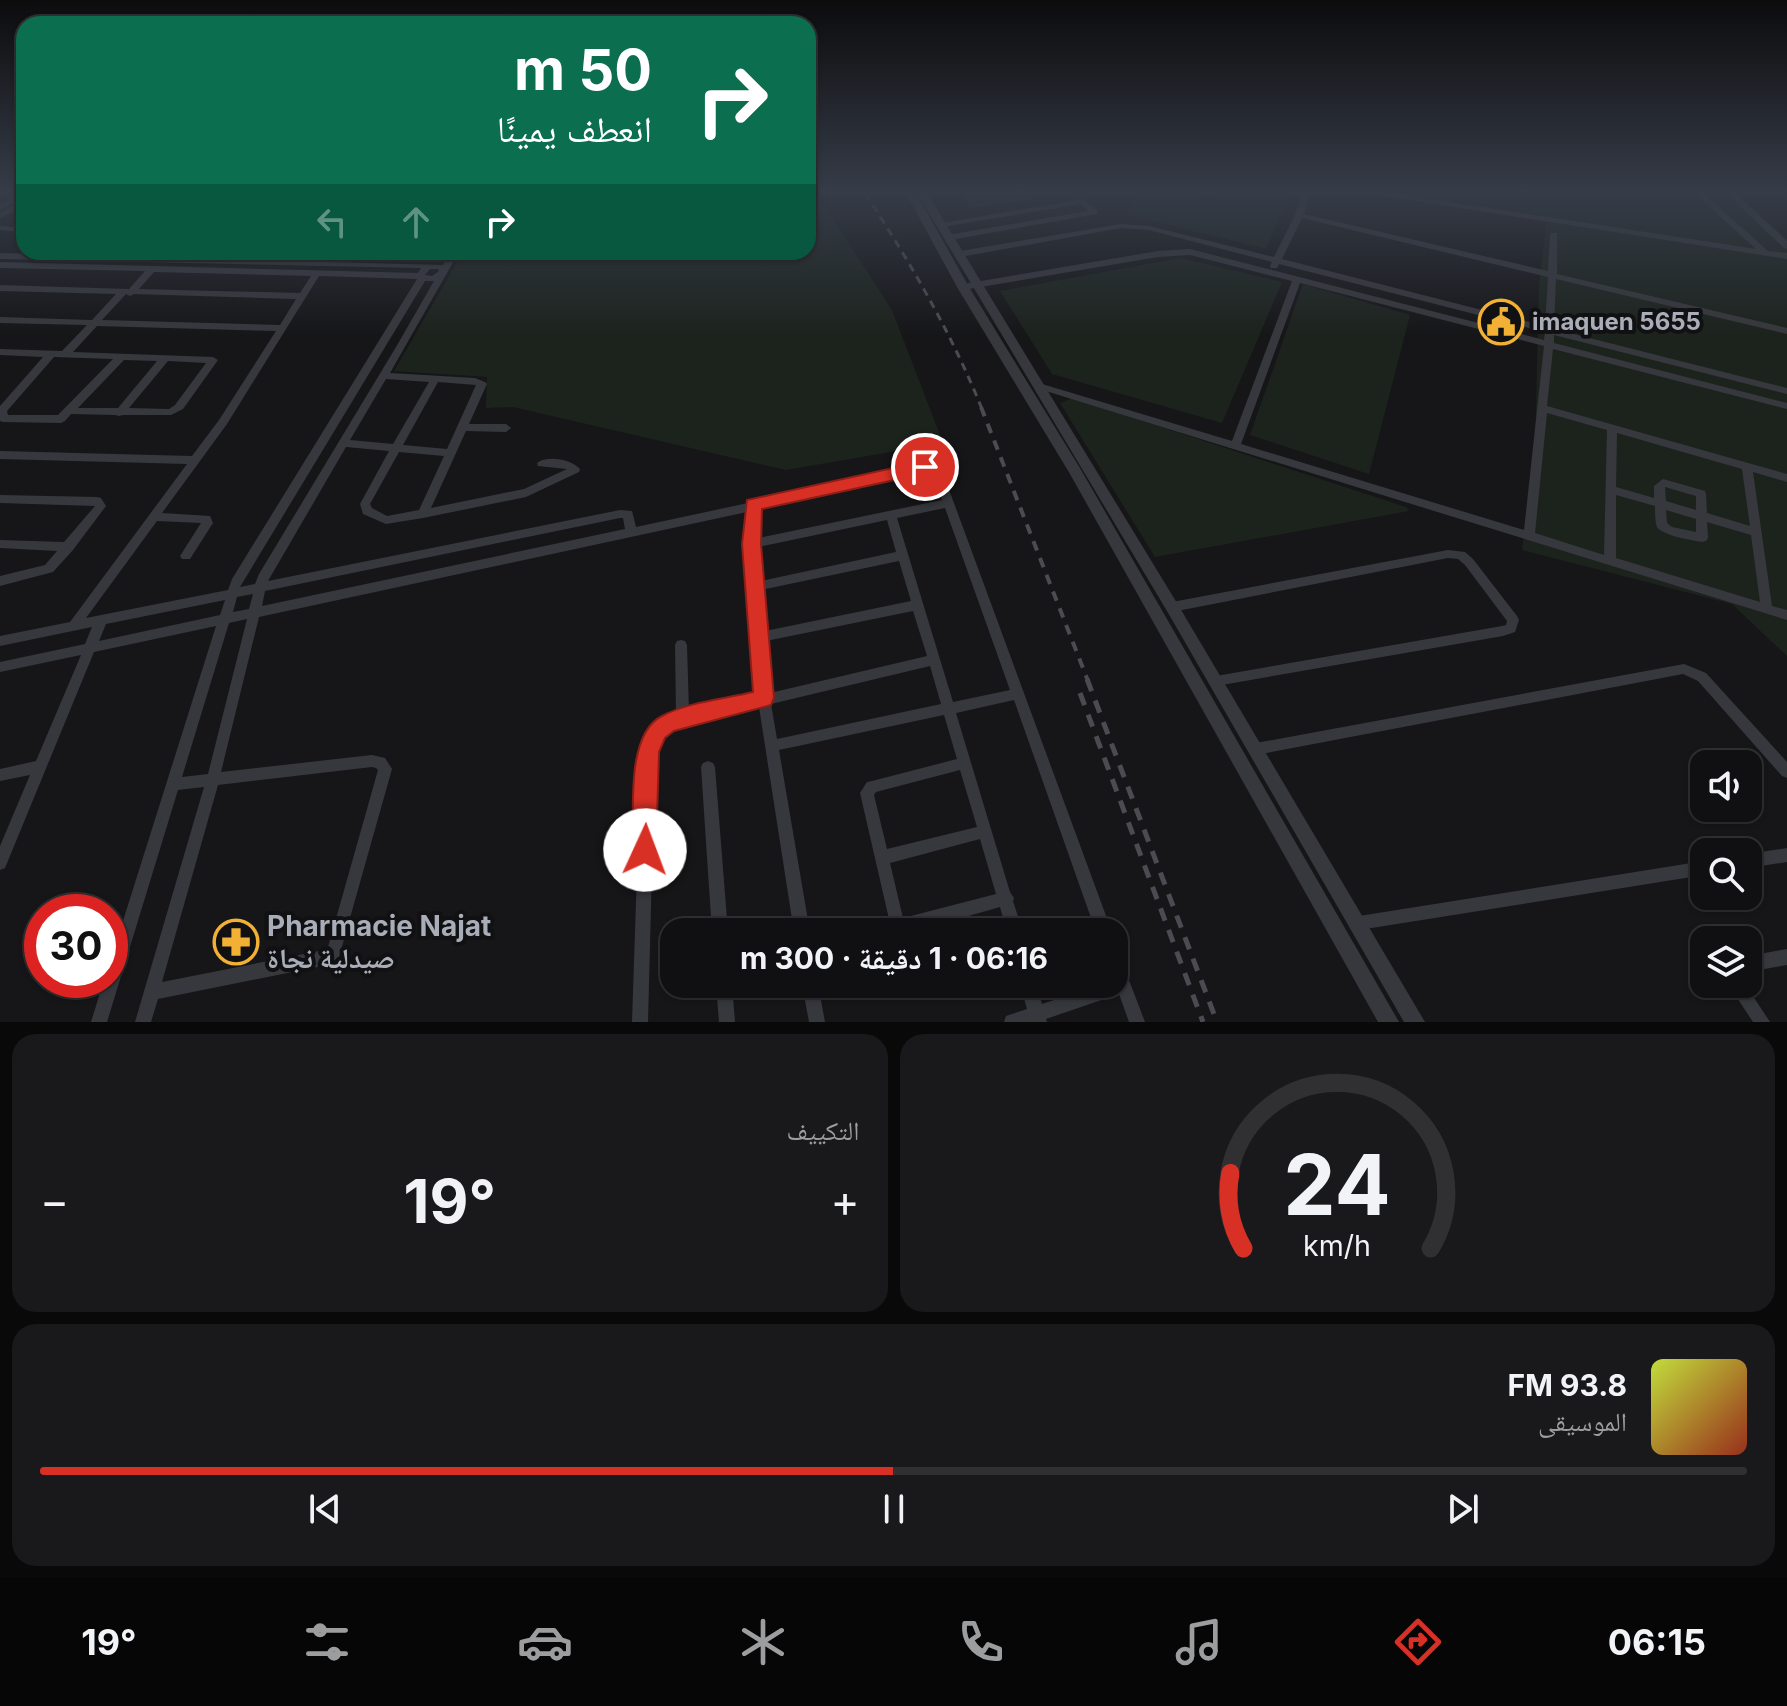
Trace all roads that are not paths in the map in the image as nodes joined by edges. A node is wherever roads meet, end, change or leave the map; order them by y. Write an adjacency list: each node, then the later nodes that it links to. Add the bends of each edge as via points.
1 (947, 241): 28 (street)
2 (949, 241): 12 (street)
3 (1035, 241): 12 (street)
4 (1159, 241): 13 (street)
5 (1189, 241): 20 (street)
6 (1287, 241): 20 (street)
7 (1406, 241): 25 (street)
8 (1554, 241): 25 (street)
9 (1686, 241): 11 (street)
10 (1752, 241): 11 (street)
11 (1766, 253): 14 (street)
12 (960, 254): 28 (street)
13 (1158, 254): 20 (street, via 1190,252); 28 (street)
14 (1787, 256)
15 (185, 260): 18 (street)
16 (439, 260): 23 (street)
17 (447, 260): 23 (street)
18 (231, 261): 22 (street); 22 (street, via 213,265); 23 (street); 24 (street)
19 (0, 265): 21 (street)
20 (1274, 267): 27 (street); 35 (street)
21 (152, 269): 22 (street); 30 (street)
22 (212, 270)
23 (437, 270): 26 (street); 39 (street)
24 (317, 273): 26 (street); 31 (street)
25 (1552, 276): 35 (street); 36 (street)
26 (421, 277): 38 (street)
27 (1297, 279): 37 (street); 57 (street)
28 (971, 286): 47 (street); 146 (street)
29 (0, 288): 30 (street)
30 (126, 292): 31 (street); 33 (street)
31 (302, 296): 34 (street)
32 (0, 320): 33 (street)
33 (94, 323): 34 (street); 42 (street)
34 (281, 328): 63 (street)
35 (1548, 330): 37 (street); 48 (street)
36 (1787, 331)
37 (1549, 344): 49 (street); 50 (street)
38 (380, 347): 39 (street); 60 (street)
39 (401, 347): 45 (street)
40 (1, 353): 41 (street)
41 (51, 354): 42 (street); 53 (street)
42 (64, 355): 43 (street)
43 (122, 356): 44 (street); 51 (street)
44 (166, 357): 52 (street); 52 (street, via 213,362 175,410)
45 (384, 376): 46 (street); 58 (street)
46 (435, 379): 54 (street, via 482,384); 59 (street)
47 (1039, 386): 57 (street); 90 (street)
48 (1787, 391)
49 (1787, 406)
50 (1541, 408): 56 (street); 78 (street)
51 (71, 411): 52 (street); 53 (street, via 56,421)
52 (119, 413)
53 (3, 415)
54 (463, 427): 55 (street); 61 (street)
55 (506, 428)
56 (1612, 428): 65 (street); 67 (street)
57 (1236, 444): 78 (street)
58 (341, 447): 59 (street); 60 (street); 87 (street)
59 (399, 448): 61 (street); 72 (street, via 365,504 367,511 386,520)
60 (317, 450): 88 (street)
61 (449, 453): 72 (street)
62 (0, 455): 63 (street)
63 (196, 460): 75 (street)
64 (542, 463): 72 (street, via 575,469 526,493)
65 (1747, 467): 66 (street); 77 (street)
66 (1787, 478)
67 (1613, 490): 71 (street); 84 (street)
68 (0, 499): 81 (street, via 99,502 100,509)
69 (948, 503): 70 (street, via 937,472 925,467); 73 (street); 104 (street)
70 (753, 504): 76 (street); 80 (street)
71 (1660, 504): 74 (street); 74 (street, via 1663,483 1690,489 1702,496); 74 (street, via 1661,524 1669,530 1702,538)
72 (423, 514)
73 (891, 515): 80 (street); 83 (street)
74 (1703, 516): 77 (street)
75 (153, 517): 82 (street, via 206,519); 96 (street)
76 (631, 531): 87 (street, via 628,514 620,514); 92 (street)
77 (1756, 532): 91 (street)
78 (1529, 534): 84 (street)
79 (0, 544): 81 (street)
80 (752, 544): 86 (street)
81 (69, 547): 85 (street, via 49,569)
82 (186, 556)
83 (901, 556): 86 (street); 89 (street)
84 (1610, 560): 91 (street)
85 (0, 581)
86 (754, 587): 97 (street)
87 (260, 590): 88 (street); 92 (street)
88 (231, 595): 94 (street); 95 (street)
89 (917, 605): 97 (street); 101 (street)
90 (1172, 607): 103 (street); 103 (street, via 1448,554 1469,562 1513,620 1503,631)
91 (1767, 609): 93 (street)
92 (254, 613): 94 (street); 115 (street)
93 (1787, 615)
94 (224, 619): 100 (street); 116 (street)
95 (101, 621): 96 (street); 100 (street)
96 (74, 626): 98 (street)
97 (757, 638): 105 (street)
98 (0, 641)
99 (681, 645): 107 (street)
100 (90, 649): 102 (street); 111 (street)
101 (933, 660): 105 (street); 106 (street)
102 (0, 667)
103 (1216, 681): 109 (street)
104 (1017, 694): 106 (street); 127 (street)
105 (764, 698): 107 (street); 108 (street)
106 (948, 709): 108 (street); 110 (street)
107 (683, 719): 141 (street, via 658,731 648,752)
108 (772, 746): 125 (street)
109 (1256, 749): 113 (street, via 1684,669 1702,677); 128 (street)
110 (965, 763): 117 (street); 119 (street, via 869,790)
111 (38, 767): 114 (street); 121 (street)
112 (708, 767): 124 (street)
113 (1787, 772)
114 (0, 775)
115 (213, 779): 116 (street); 131 (street); 131 (street, via 372,761 385,769 334,952)
116 (173, 784): 139 (street)
117 (986, 831): 119 (street); 123 (street)
118 (1787, 855): 120 (street)
119 (881, 858): 123 (street, via 899,925)
120 (1762, 859)
121 (0, 863)
122 (1690, 870): 128 (street)
123 (1007, 898): 126 (street)
124 (719, 918)
125 (800, 918)
126 (1012, 918)
127 (1099, 918)
128 (1359, 923): 147 (street)
129 (1787, 957): 130 (street)
130 (1762, 961)
131 (153, 992): 140 (street)
132 (725, 998): 142 (street)
133 (813, 998): 143 (street)
134 (1032, 998): 138 (street)
135 (1090, 998): 138 (street)
136 (1128, 998): 145 (street)
137 (1746, 998): 148 (street)
138 (1037, 1019): 144 (street)
139 (99, 1022)
140 (143, 1022)
141 (640, 1022)
142 (727, 1022)
143 (817, 1022)
144 (1012, 1022)
145 (1137, 1022)
146 (1389, 1022)
147 (1415, 1022)
148 (1762, 1022)

